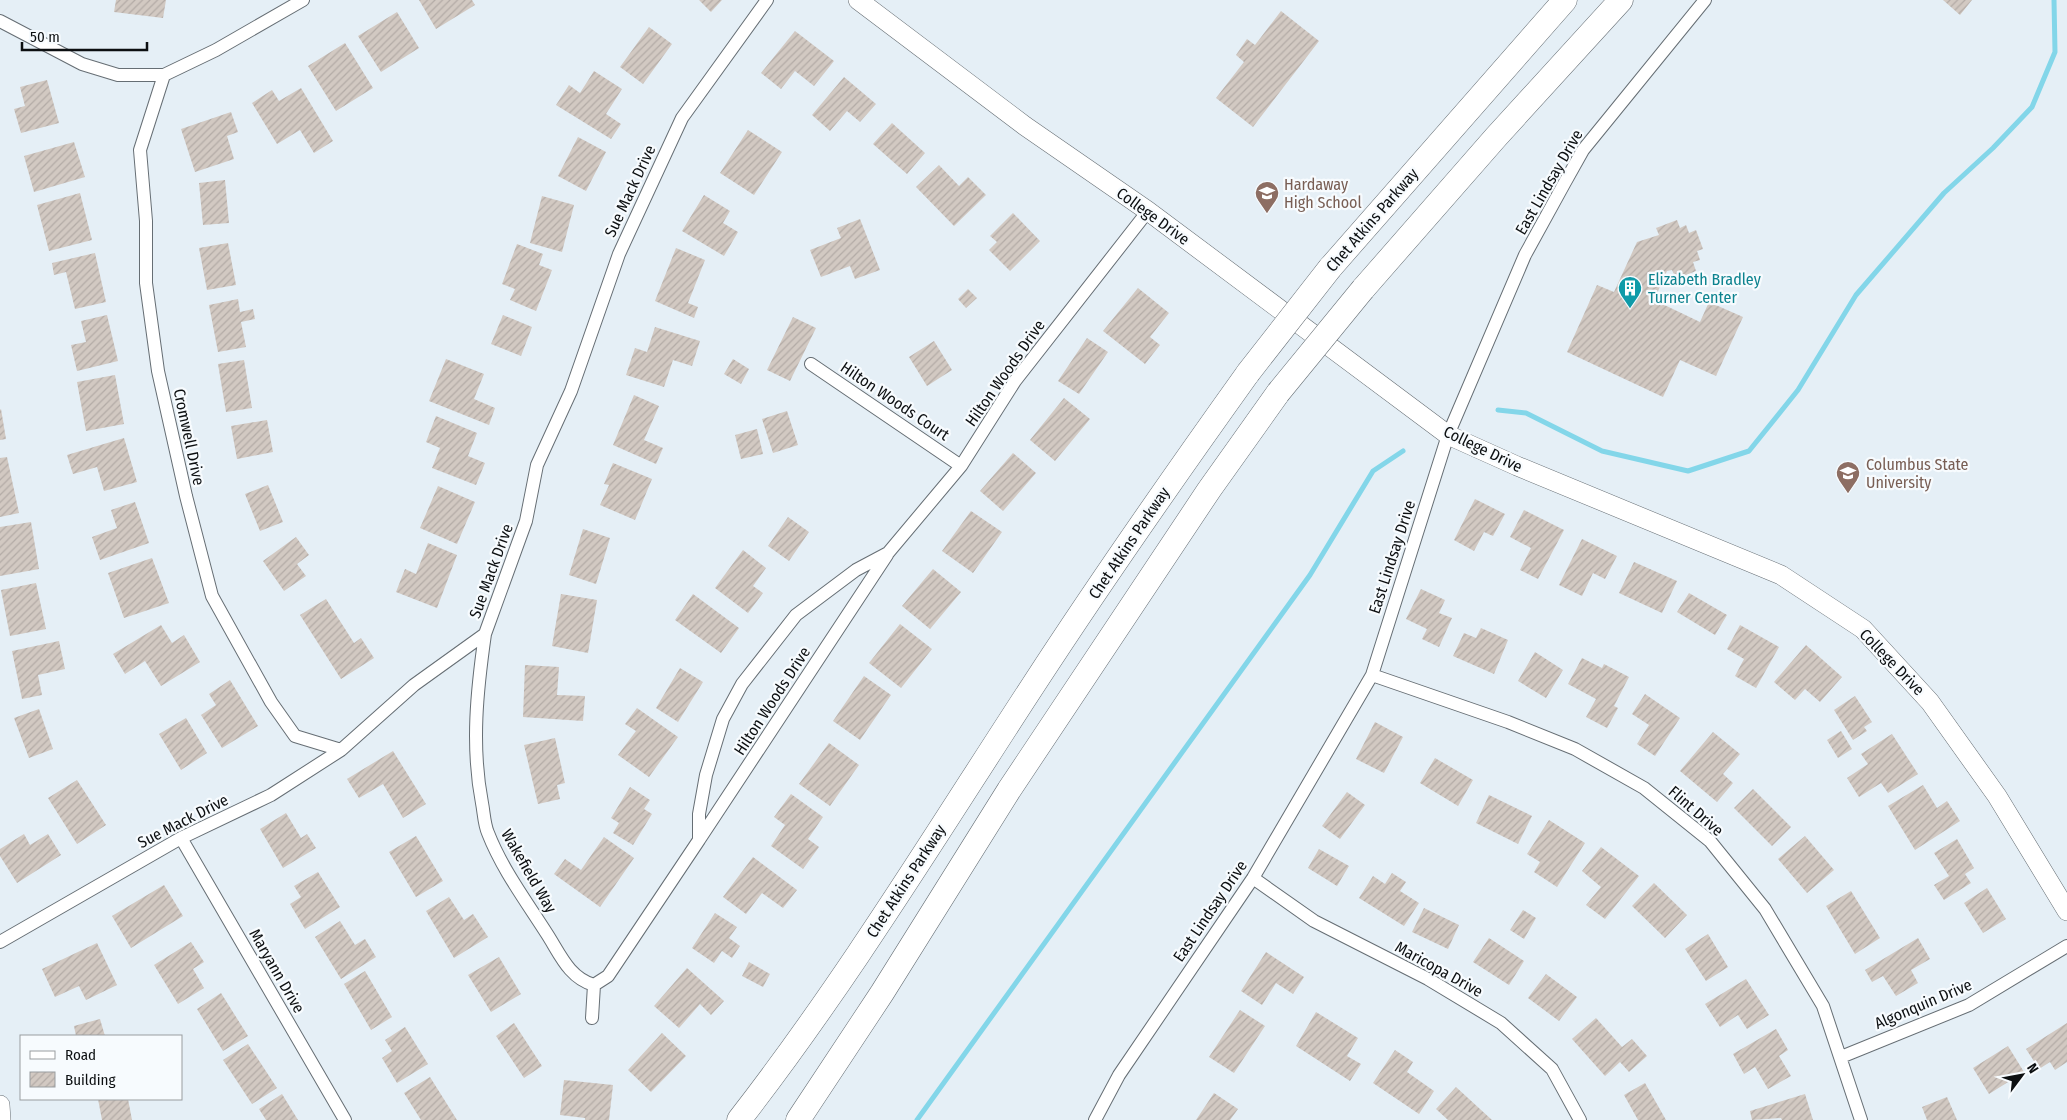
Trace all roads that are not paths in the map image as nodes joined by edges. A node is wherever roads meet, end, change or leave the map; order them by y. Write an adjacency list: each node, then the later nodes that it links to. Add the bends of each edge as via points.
1 (303, 0): 8 (street, via 216,50)
2 (766, 0): 14 (street, Sue Mack Drive, via 682,118 619,254 571,391 537,465 526,521)
3 (858, 0): 9 (street, College Drive, via 1025,126)
4 (1565, 0): 29 (highway, Chet Atkins Parkway, bridge, via 1330,268 1248,373 1052,657 890,908 793,1050)
5 (1621, 0): 30 (highway, bridge, via 1496,137 1278,393 1209,490 1008,790 882,993)
6 (1704, 0): 11 (street, East Lindsay Drive, via 1583,150 1525,255)
7 (0, 20): 8 (street, via 82,64 118,75)
8 (164, 75): 16 (street, Cromwell Drive, via 140,150 146,221 146,282 158,372 188,505 212,596 271,702 294,736)
9 (1148, 211): 11 (street, College Drive); 12 (street, Hilton Woods Drive, via 1015,381)
10 (811, 364): 12 (street, Hilton Woods Court)
11 (1448, 435): 15 (street, East Lindsay Drive); 20 (street, College Drive, via 1781,575 1863,629 1930,702 1997,796)
12 (961, 466): 13 (street, Hilton Woods Drive)
13 (888, 553): 18 (street, Hilton Woods Drive); 18 (street, Hilton Woods Drive, via 856,570 796,615 742,684 723,719 706,775)
14 (486, 634): 16 (street, Sue Mack Drive, via 414,685); 23 (street, Wakefield Way, via 476,692 475,724 479,790 487,832 519,892 568,969 584,982)
15 (1372, 675): 19 (street, East Lindsay Drive); 25 (street, Flint Drive, via 1575,749 1644,788 1710,842 1765,909 1823,1006)
16 (341, 750): 17 (street, Sue Mack Drive, via 272,795)
17 (181, 838): 21 (street, Sue Mack Drive); 28 (street, Maryann Drive)
18 (698, 840): 23 (street, Hilton Woods Drive, via 608,976)
19 (1253, 878): 31 (street, East Lindsay Drive, via 1119,1075); 32 (street, Maricopa Drive, via 1314,921 1428,979 1501,1023 1552,1068)
20 (2067, 911)
21 (0, 942)
22 (2067, 946): 25 (street, Algonquin Drive, via 1969,1004)
23 (594, 985): 24 (street)
24 (592, 1018)
25 (1841, 1056): 33 (street, Flint Drive)
26 (0, 1105): 27 (street)
27 (1, 1120)
28 (345, 1120)
29 (739, 1120)
30 (798, 1120)
31 (1096, 1120)
32 (1580, 1120)
33 (1861, 1120)

